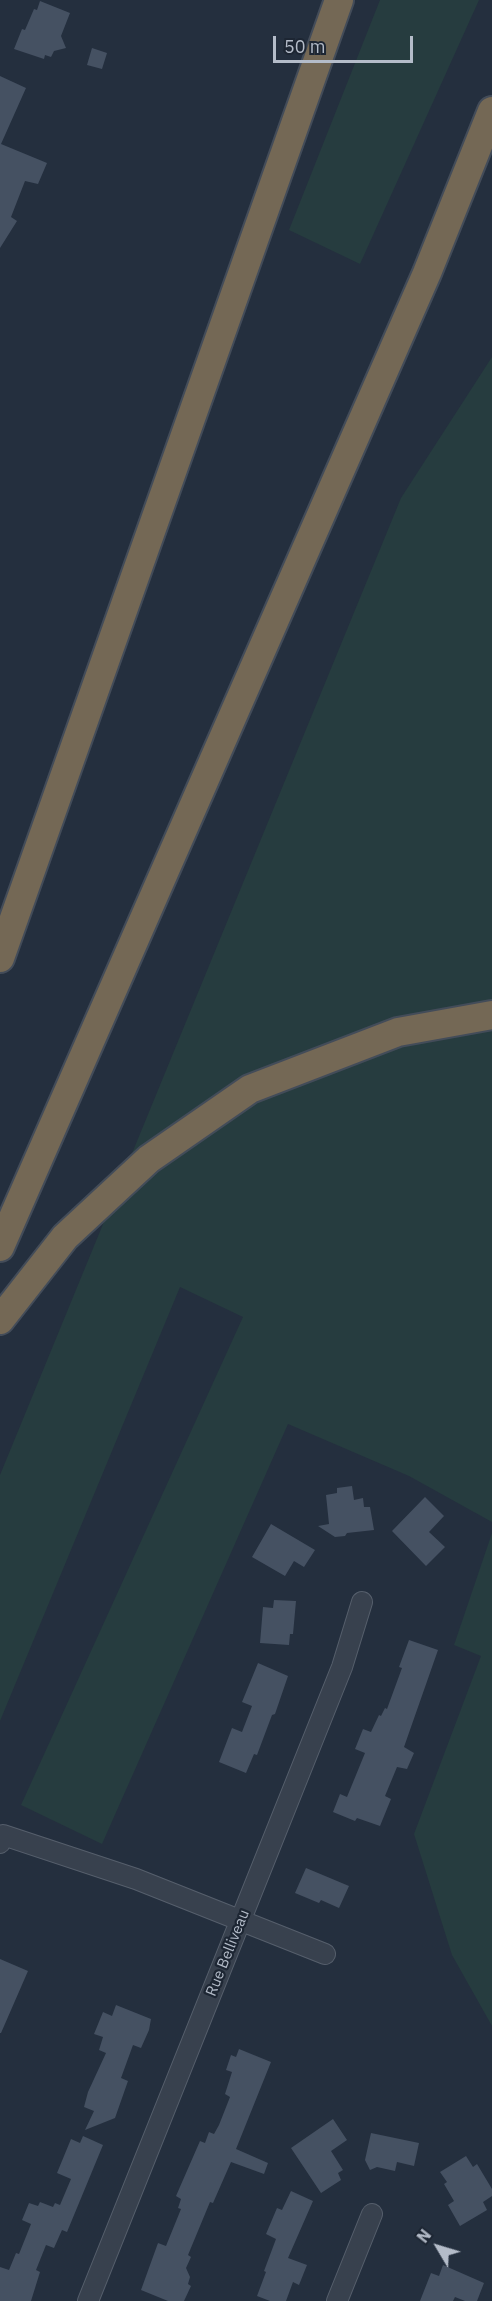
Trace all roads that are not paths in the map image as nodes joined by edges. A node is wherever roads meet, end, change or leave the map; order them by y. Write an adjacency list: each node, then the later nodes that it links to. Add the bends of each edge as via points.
1 (339, 0): 3 (highway)
2 (492, 111): 5 (highway, via 427,273)
3 (0, 958)
4 (492, 1015): 6 (highway, via 398,1032 250,1089 132,1175 65,1237)
5 (0, 1246)
6 (0, 1320)
7 (362, 1602): 9 (street, Rue Belliveau, via 342,1667)
8 (0, 1843): 9 (street, via 3,1835)
9 (241, 1919): 10 (street); 12 (street, Rue Belliveau)
10 (325, 1954)
11 (372, 2214): 13 (street)
12 (88, 2301)
13 (338, 2301)

